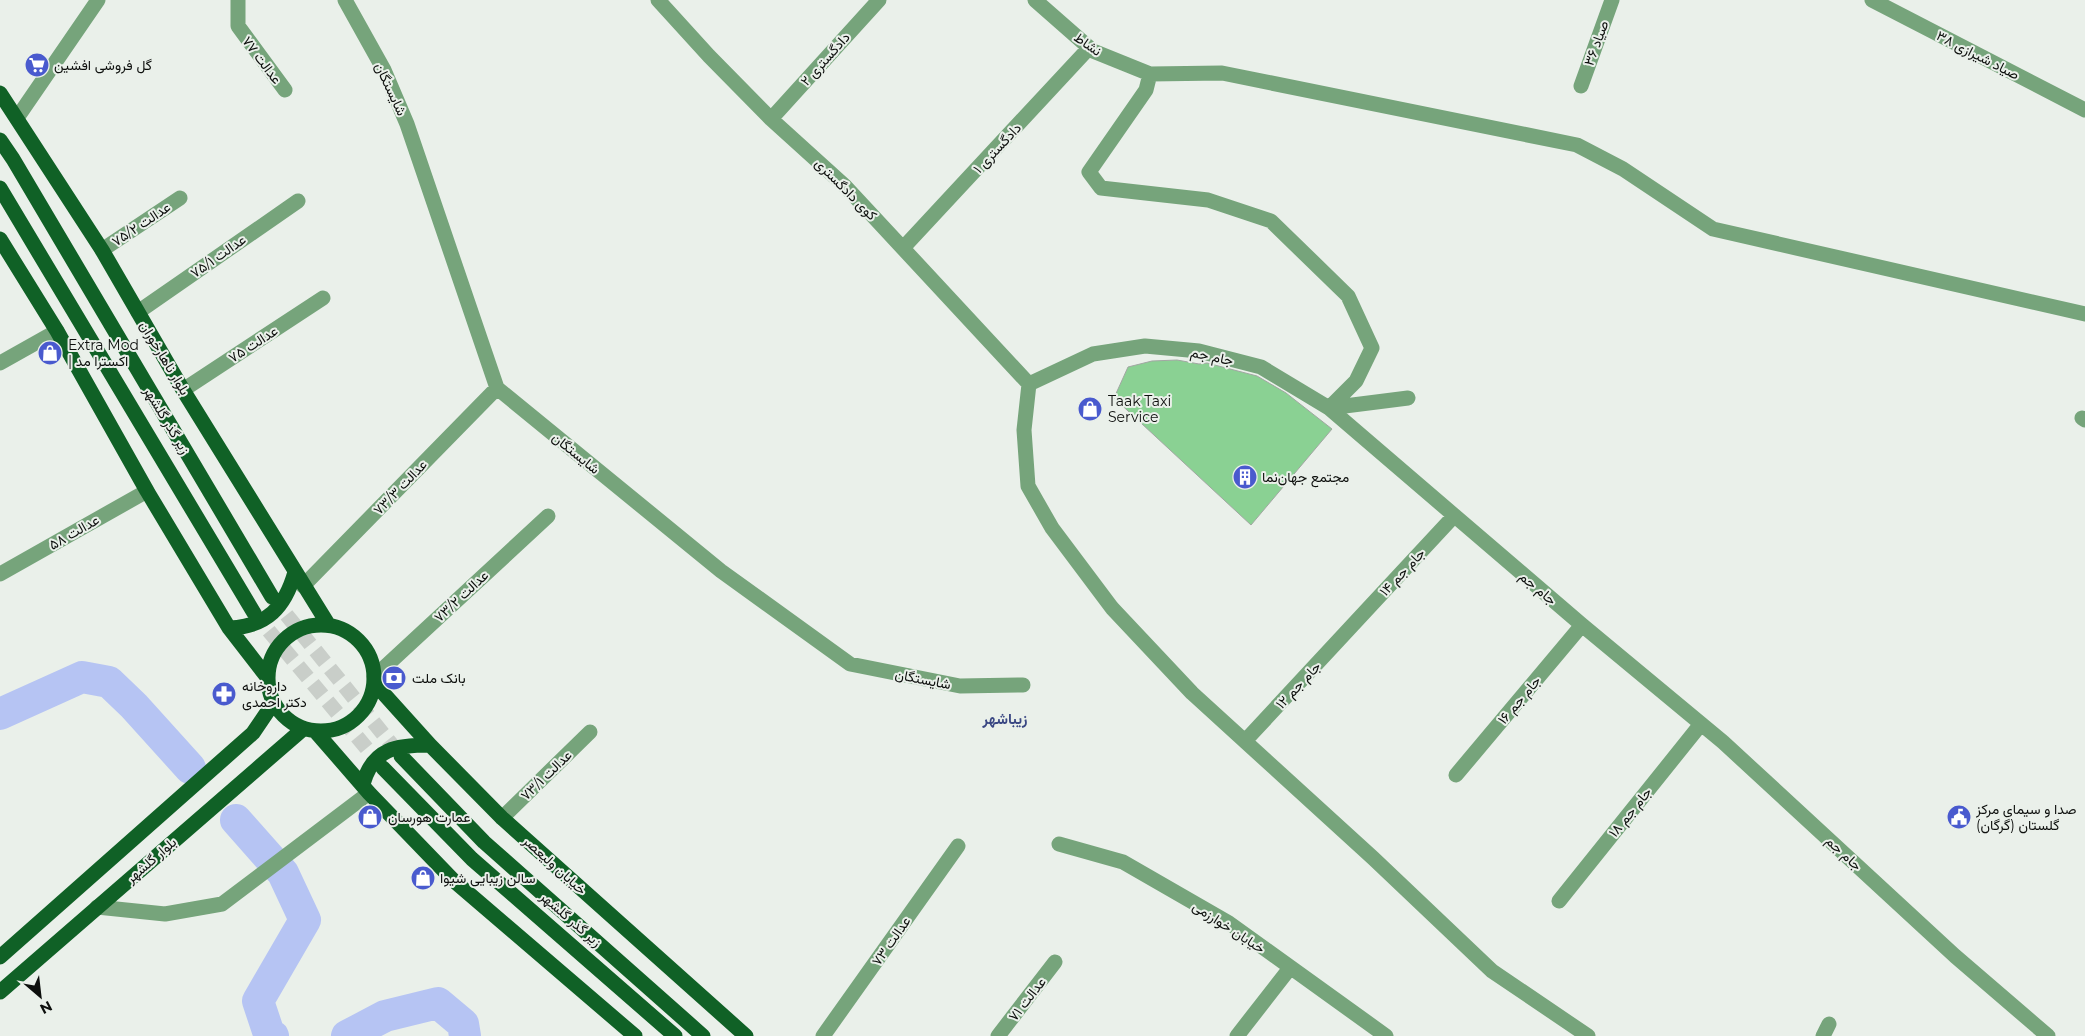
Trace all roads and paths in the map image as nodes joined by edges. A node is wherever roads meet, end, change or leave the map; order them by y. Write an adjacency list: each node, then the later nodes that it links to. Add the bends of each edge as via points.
1 (98, 0): 15 (street)
2 (238, 0): 12 (street, عدالت ۷۷, via 238,26)
3 (345, 0): 30 (street, شایستگان, via 384,70 407,124)
4 (658, 0): 16 (street, کوی دادگستری)
5 (879, 0): 16 (street, دادگستری ۲)
6 (1035, 0): 9 (street, نشاط)
7 (1612, 0): 11 (street, صیاد ۳۶)
8 (1872, 0): 14 (street, صیاد شیرازی ۳۸)
9 (1090, 48): 10 (street, نشاط); 22 (street, دادگستری ۱)
10 (1150, 74): 26 (street, via 1222,73 1577,144 1624,169 1713,229); 33 (street, via 1146,90 1089,172 1101,188 1208,200 1271,220 1348,296 1372,348 1356,381)
11 (1581, 86)
12 (285, 90)
13 (0, 94): 15 (main road, بلوار ناهارخوران)
14 (2085, 110)
15 (17, 118): 23 (main road, بلوار ناهارخوران)
16 (771, 119): 22 (street, کوی دادگستری, via 845,186)
17 (0, 140): 40 (main road, زیر گذر گلشهر)
18 (0, 188): 41 (main road, زیر گذر گلشهر)
19 (180, 198): 23 (street, ۷۵/۲ عدالت)
20 (298, 200): 25 (street, ۷۵/۱ عدالت)
21 (0, 240): 27 (main road)
22 (903, 248): 29 (street, کوی دادگستری)
23 (102, 250): 25 (main road, بلوار ناهارخوران)
24 (323, 298): 31 (street, ۷۵ عدالت)
25 (138, 312): 31 (main road, بلوار ناهارخوران)
26 (2085, 314)
27 (56, 331): 28 (street); 34 (main road)
28 (0, 363)
29 (1028, 384): 33 (street, جام جم, via 1093,354 1145,346 1199,351 1260,367); 53 (street, via 1024,430 1028,486 1052,528 1112,608 1192,693)
30 (497, 388): 39 (street, ۷۳/۳ عدالت); 48 (street, شایستگان, via 721,571 850,664 960,686)
31 (183, 390): 37 (main road, بلوار ناهارخوران)
32 (1408, 398): 33 (street)
33 (1329, 408): 36 (street, جام جم)
34 (147, 491): 38 (street, عدالت ۵۸); 44 (main road)
35 (548, 516): 47 (street, عدالت ۷۳/۲)
36 (1454, 516): 43 (street, جام جم); 45 (street, ۱۴ جام جم)
37 (295, 572): 39 (main road, بلوار ناهارخوران); 44 (main road, via 290,590 279,607 247,627)
38 (0, 574)
39 (303, 586): 42 (main road, بلوار ناهارخوران)
40 (272, 597)
41 (254, 613)
42 (328, 624): 46 (main road, via 305,626 286,637 272,655); 47 (main road, via 348,631 364,644 373,663)
43 (1582, 625): 50 (street, جام جم); 57 (street, ۱۶ جام جم)
44 (229, 628): 46 (main road)
45 (1350, 629): 53 (street, ۱۲ جام جم)
46 (267, 677): 49 (main road)
47 (375, 680): 51 (main road, via 362,714 349,724 333,730); 54 (main road, خیابان ولیعصر)
48 (1023, 685)
49 (274, 702): 51 (main road, via 289,722); 64 (main road, بلوار گلشهر, via 253,733)
50 (1701, 724): 62 (street, ۱۸ جام جم); 77 (street, جام جم, via 1955,956)
51 (310, 730): 58 (main road); 63 (main road, بلوار گلشهر)
52 (590, 732): 59 (street, عدالت ۷۳/۱)
53 (1245, 741): 76 (street, via 1492,972)
54 (430, 745): 58 (main road, via 403,745 384,752 367,771); 59 (main road, خیابان ولیعصر)
55 (401, 756): 70 (main road, زیر گذر گلشهر, via 484,842)
56 (383, 768): 69 (main road, زیر گذر گلشهر, via 472,859)
57 (1456, 775)
58 (366, 789): 63 (street, via 222,904 165,914); 68 (main road, via 453,880)
59 (502, 818): 71 (main road, خیابان ولیعصر)
60 (1059, 844): 66 (street, خیابان خوارزمی, via 1123,862 1229,923)
61 (958, 846): 72 (street, عدالت ۷۳)
62 (1559, 901)
63 (97, 907): 67 (main road, بلوار گلشهر)
64 (0, 956)
65 (1055, 962): 73 (street, عدالت ۷۱)
66 (1290, 968): 74 (street); 75 (street, خیابان خوارزمی)
67 (0, 992)
68 (635, 1036)
69 (675, 1036)
70 (703, 1036)
71 (746, 1036)
72 (824, 1036)
73 (998, 1036)
74 (1237, 1036)
75 (1386, 1036)
76 (1588, 1036)
77 (2048, 1036)

